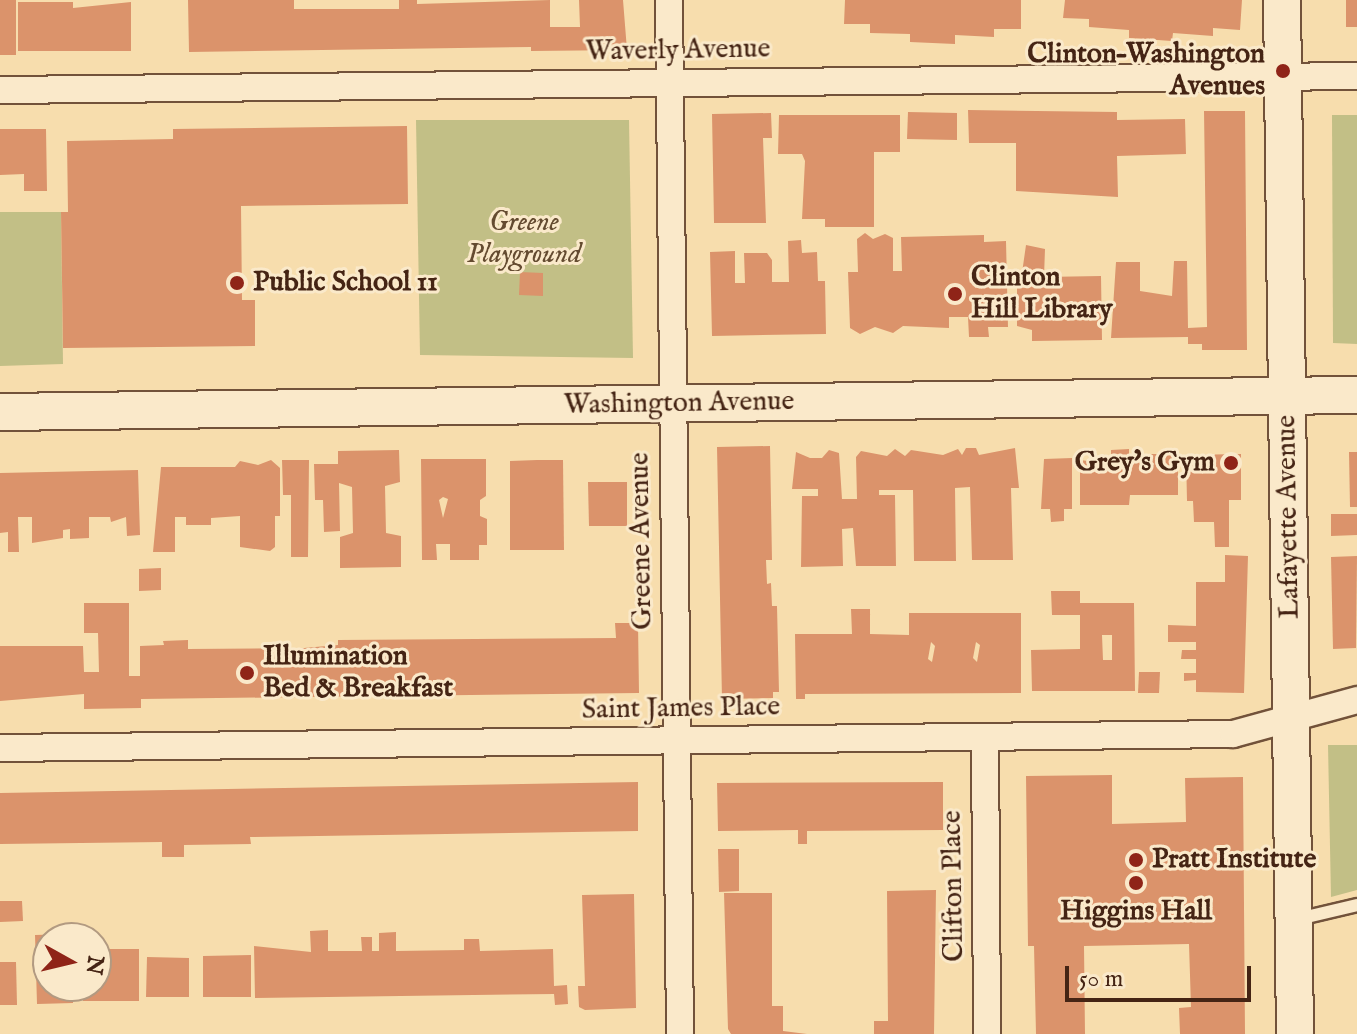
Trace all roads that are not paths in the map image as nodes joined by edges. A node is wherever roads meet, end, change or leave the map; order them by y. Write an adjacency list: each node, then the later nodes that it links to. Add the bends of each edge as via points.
1 (669, 0): 5 (street, Greene Avenue)
2 (1282, 0): 4 (main road, Lafayette Avenue)
3 (1357, 76): 4 (street, Waverly Avenue)
4 (1282, 77): 5 (street, Waverly Avenue); 8 (main road, Lafayette Avenue)
5 (670, 83): 6 (street, Waverly Avenue); 9 (street, Greene Avenue)
6 (0, 90)
7 (1357, 395): 8 (main road, Washington Avenue)
8 (1287, 396): 9 (main road, Washington Avenue); 12 (main road, Lafayette Avenue)
9 (673, 404): 10 (main road, Washington Avenue); 14 (street, Greene Avenue)
10 (0, 412)
11 (1357, 700): 12 (street, Saint James Place)
12 (1291, 718): 13 (street, Saint James Place, via 1233,734); 17 (main road, Lafayette Avenue)
13 (985, 738): 14 (street, Saint James Place); 19 (street, Clifton Place)
14 (677, 741): 15 (street, Saint James Place); 18 (street, Greene Avenue)
15 (0, 748)
16 (1357, 905): 17 (lane)
17 (1293, 920): 20 (main road, Lafayette Avenue)
18 (680, 1034)
19 (987, 1034)
20 (1295, 1034)

